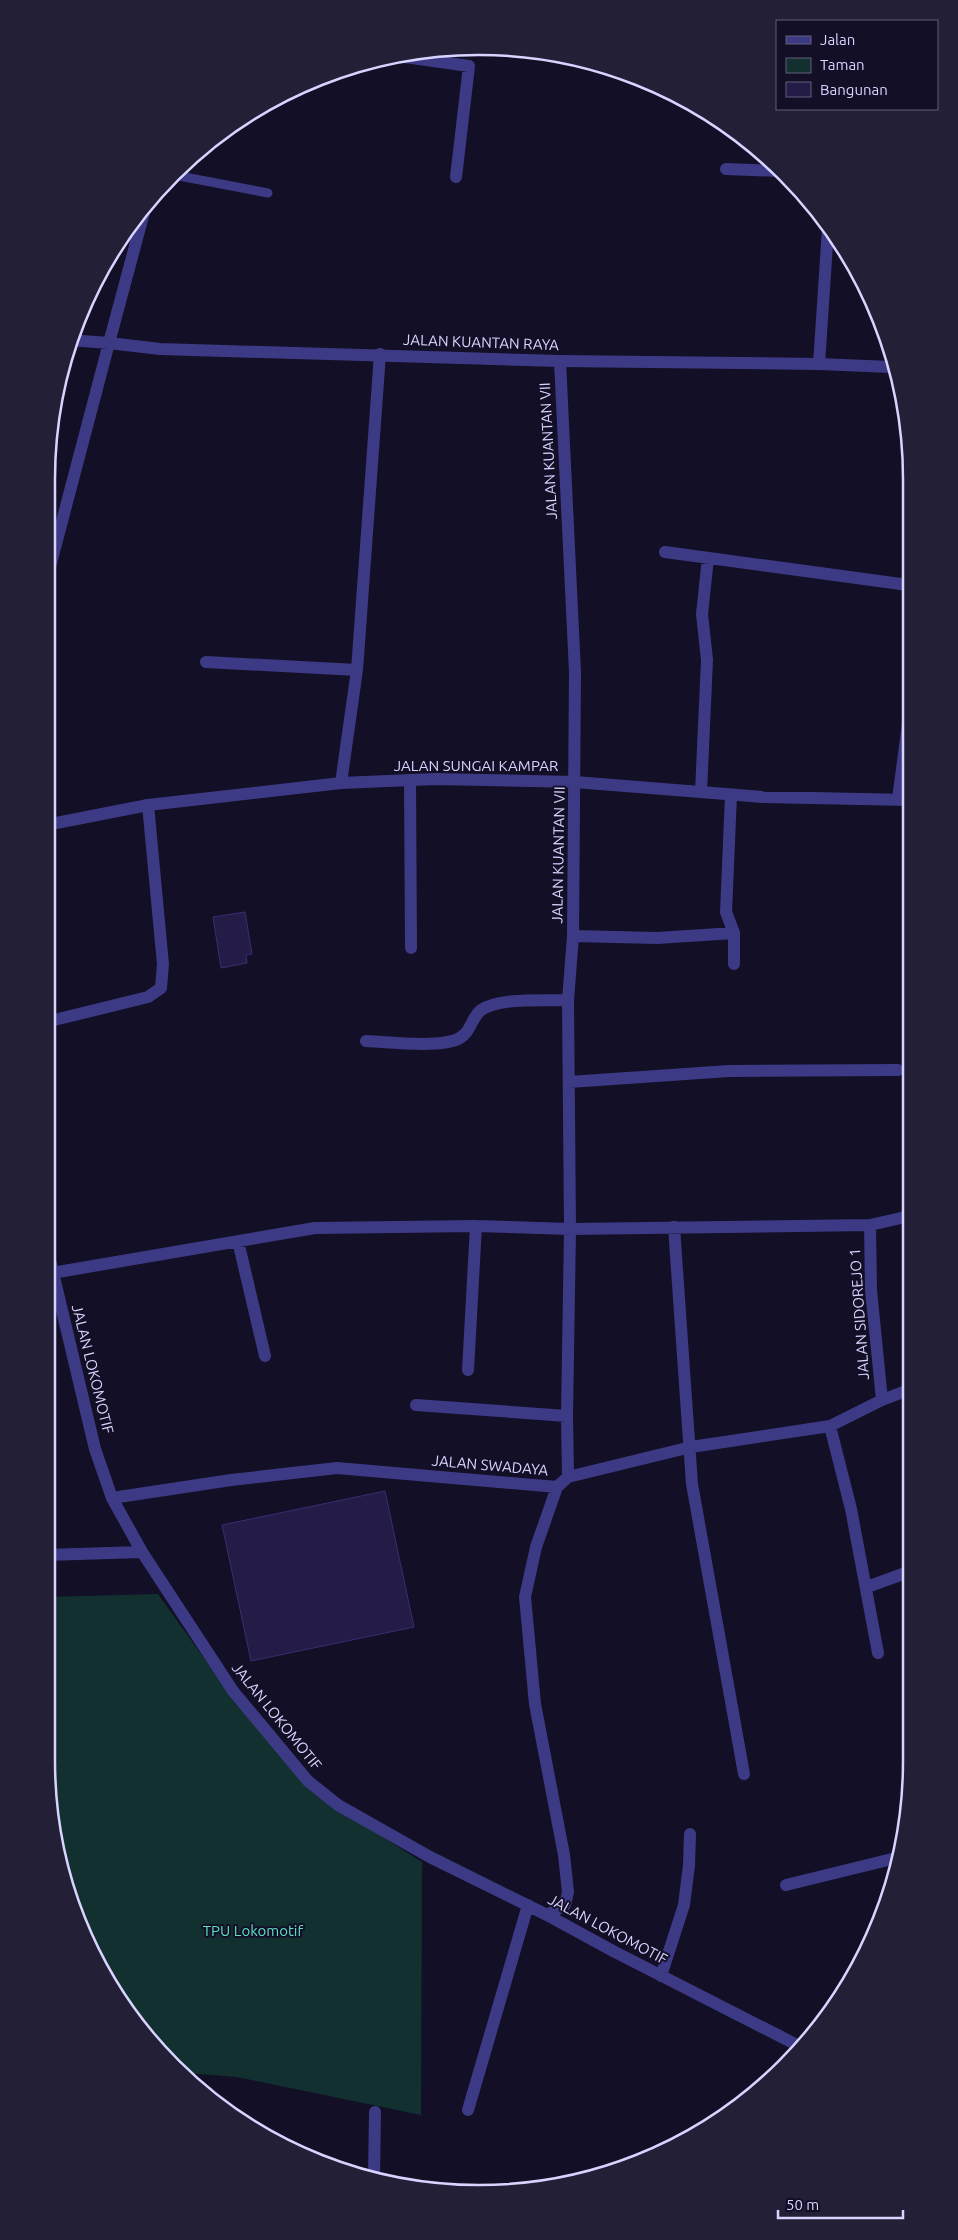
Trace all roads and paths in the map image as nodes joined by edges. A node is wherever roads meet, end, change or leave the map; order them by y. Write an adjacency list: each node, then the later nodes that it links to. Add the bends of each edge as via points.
1 (442, 57): 5 (street, via 469,66)
2 (726, 169): 3 (street)
3 (770, 171)
4 (182, 176): 6 (lane)
5 (456, 177)
6 (268, 193)
7 (141, 224): 10 (street)
8 (827, 237): 13 (street)
9 (79, 341): 10 (street, JALAN KUANTAN RAYA)
10 (109, 343): 11 (street, JALAN KUANTAN RAYA, via 160,349); 15 (street)
11 (380, 354): 12 (street, JALAN KUANTAN RAYA); 20 (street)
12 (560, 361): 13 (street, JALAN KUANTAN RAYA); 22 (street, JALAN KUANTAN VII, via 575,672)
13 (819, 364): 14 (street, JALAN KUANTAN RAYA)
14 (888, 367)
15 (55, 548)
16 (665, 552): 17 (street)
17 (708, 558): 18 (street); 24 (street, via 702,614 707,660)
18 (903, 585)
19 (206, 662): 20 (street)
20 (357, 670): 23 (street)
21 (410, 780): 22 (street, JALAN SUNGAI KAMPAR); 23 (street, JALAN SUNGAI KAMPAR); 31 (street)
22 (575, 782): 24 (street, JALAN SUNGAI KAMPAR); 30 (street, JALAN KUANTAN VII)
23 (341, 783): 27 (street, JALAN SUNGAI KAMPAR)
24 (701, 792): 25 (street, JALAN SUNGAI KAMPAR)
25 (731, 795): 26 (street, JALAN SUNGAI KAMPAR); 29 (street, via 726,912)
26 (903, 800)
27 (148, 805): 28 (street, JALAN SUNGAI KAMPAR); 34 (street, via 163,964 161,988 148,997)
28 (55, 823)
29 (734, 933): 30 (street, via 657,938); 32 (street)
30 (573, 936): 33 (street, JALAN KUANTAN VII)
31 (410, 948)
32 (734, 964)
33 (568, 1000): 35 (street, via 519,1001 483,1008 467,1034 457,1040 437,1043); 37 (street, JALAN KUANTAN VII)
34 (55, 1020)
35 (366, 1041)
36 (898, 1070): 37 (street, via 729,1072)
37 (569, 1082): 42 (street, JALAN KUANTAN VII)
38 (903, 1218): 39 (street)
39 (870, 1225): 41 (street); 49 (street, JALAN SIDOREJO 1, via 871,1290)
40 (476, 1226): 42 (street); 43 (street, via 315,1228); 47 (street)
41 (674, 1227): 42 (street); 53 (street)
42 (570, 1229): 51 (street, JALAN KUANTAN VII)
43 (238, 1241): 44 (street); 46 (street)
44 (55, 1273)
45 (55, 1286): 56 (street, JALAN LOKOMOTIF, via 95,1449)
46 (266, 1356)
47 (468, 1370)
48 (903, 1392): 49 (street, JALAN SWADAYA)
49 (882, 1400): 52 (street, JALAN SWADAYA)
50 (416, 1405): 51 (street)
51 (566, 1416): 54 (street, JALAN KUANTAN VII)
52 (830, 1426): 53 (street, JALAN SWADAYA); 60 (street)
53 (691, 1447): 54 (street, JALAN SWADAYA); 62 (street, via 692,1484)
54 (568, 1476): 55 (street, JALAN SWADAYA)
55 (557, 1487): 56 (street, JALAN SWADAYA, via 337,1468); 67 (street, via 536,1547 525,1597 534,1704 564,1855 568,1892 565,1905)
56 (112, 1498): 57 (street, JALAN LOKOMOTIF)
57 (142, 1552): 58 (street); 66 (street, JALAN LOKOMOTIF, via 233,1691 308,1781 338,1804 430,1857)
58 (55, 1555)
59 (903, 1574): 60 (street)
60 (867, 1587): 61 (street)
61 (878, 1653)
62 (744, 1774)
63 (690, 1834): 68 (street, via 684,1905)
64 (892, 1859): 65 (street)
65 (786, 1885)
66 (528, 1905): 67 (street, JALAN LOKOMOTIF); 70 (street)
67 (547, 1915): 68 (street, JALAN LOKOMOTIF)
68 (661, 1976): 69 (street, JALAN LOKOMOTIF)
69 (795, 2044)
70 (468, 2110)
71 (375, 2112): 72 (street)
72 (374, 2172)

